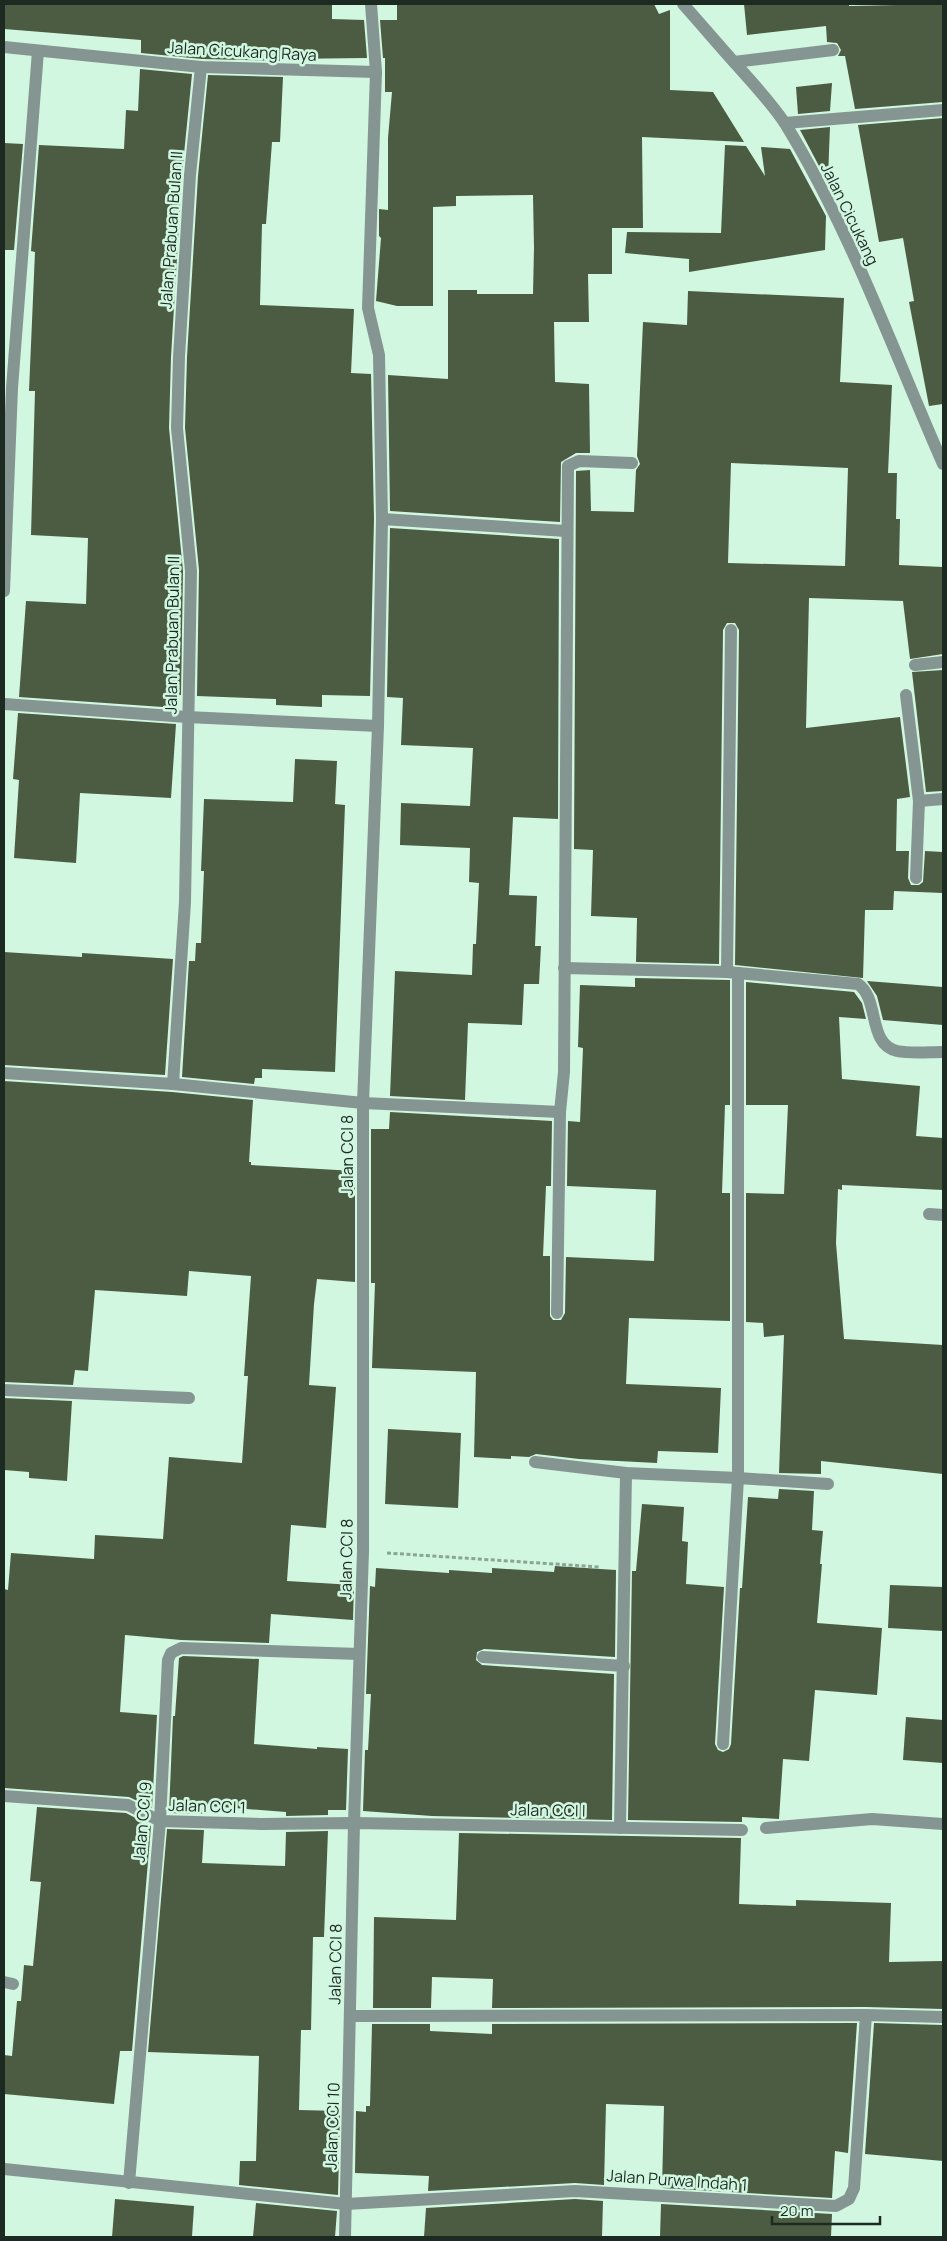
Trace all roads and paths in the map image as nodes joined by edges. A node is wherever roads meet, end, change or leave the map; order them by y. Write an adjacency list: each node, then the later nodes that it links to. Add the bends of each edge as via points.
1 (371, 4): 8 (street)
2 (683, 4): 6 (street, Jalan Cicukang)
3 (4, 47): 5 (street, Jalan Cicukang Raya)
4 (833, 50): 6 (street)
5 (38, 51): 7 (street, Jalan Cicukang Raya); 16 (street, via 12,388)
6 (734, 62): 10 (street, Jalan Cicukang)
7 (201, 67): 8 (street, Jalan Cicukang Raya); 22 (street, Jalan Prabuan Bulan II, via 190,176 178,366 177,428 191,571)
8 (376, 72): 14 (street, Jalan CCI 8, via 368,308 379,355)
9 (943, 110): 10 (street)
10 (785, 124): 11 (street, Jalan Cicukang, via 816,178 877,309 910,392)
11 (940, 447): 13 (street, Jalan Cicukang)
12 (632, 463): 15 (street, via 578,461 568,466)
13 (943, 464)
14 (382, 519): 15 (street); 23 (street, Jalan CCI 8)
15 (566, 530): 27 (street)
16 (4, 591)
17 (731, 630): 28 (street)
18 (943, 662): 19 (street)
19 (915, 665)
20 (906, 695): 25 (street)
21 (4, 704): 22 (street)
22 (187, 717): 23 (street); 31 (street, Jalan Prabuan Bulan II, via 185,902)
23 (378, 726): 32 (street, Jalan CCI 8)
24 (943, 799): 25 (street)
25 (919, 801): 26 (street)
26 (916, 878)
27 (564, 968): 28 (street); 33 (street, via 564,1072)
28 (732, 972): 29 (street, via 858,984 868,996 883,1043 896,1050); 41 (street)
29 (943, 1052)
30 (4, 1073): 31 (street)
31 (173, 1084): 32 (street)
32 (363, 1103): 33 (street); 43 (street, Jalan CCI 8)
33 (560, 1112): 36 (street)
34 (929, 1214): 35 (street)
35 (943, 1214)
36 (557, 1313)
37 (4, 1390): 38 (street)
38 (189, 1398)
39 (535, 1462): 40 (street)
40 (626, 1474): 41 (street); 44 (street)
41 (738, 1478): 42 (street); 48 (street)
42 (828, 1484)
43 (364, 1552): 44 (path); 45 (street, Jalan CCI 8)
44 (626, 1568): 47 (street)
45 (359, 1654): 50 (street, Jalan CCI 9, via 181,1648 171,1653 168,1660); 51 (street, Jalan CCI 8)
46 (483, 1657): 47 (street)
47 (624, 1666): 53 (street)
48 (723, 1744)
49 (4, 1796): 50 (street, Jalan CCI 1, via 128,1806)
50 (160, 1821): 51 (street, Jalan CCI 1); 60 (street, Jalan CCI 9)
51 (354, 1823): 53 (street, Jalan CCI I); 57 (street, Jalan CCI 8)
52 (943, 1824): 54 (street, via 872,1819)
53 (620, 1828): 55 (street, Jalan CCI I)
54 (766, 1828)
55 (742, 1830)
56 (866, 2015): 57 (street); 58 (street); 61 (street, Jalan Purwa Indah 1, via 854,2188 849,2199 836,2206 575,2191)
57 (351, 2016): 61 (street, Jalan CCI 10)
58 (943, 2017)
59 (4, 2169): 60 (street, Jalan Purwa Indah 1)
60 (129, 2183): 61 (street, Jalan Purwa Indah 1)
61 (346, 2204): 62 (street, Jalan CCI 10)
62 (345, 2237)

